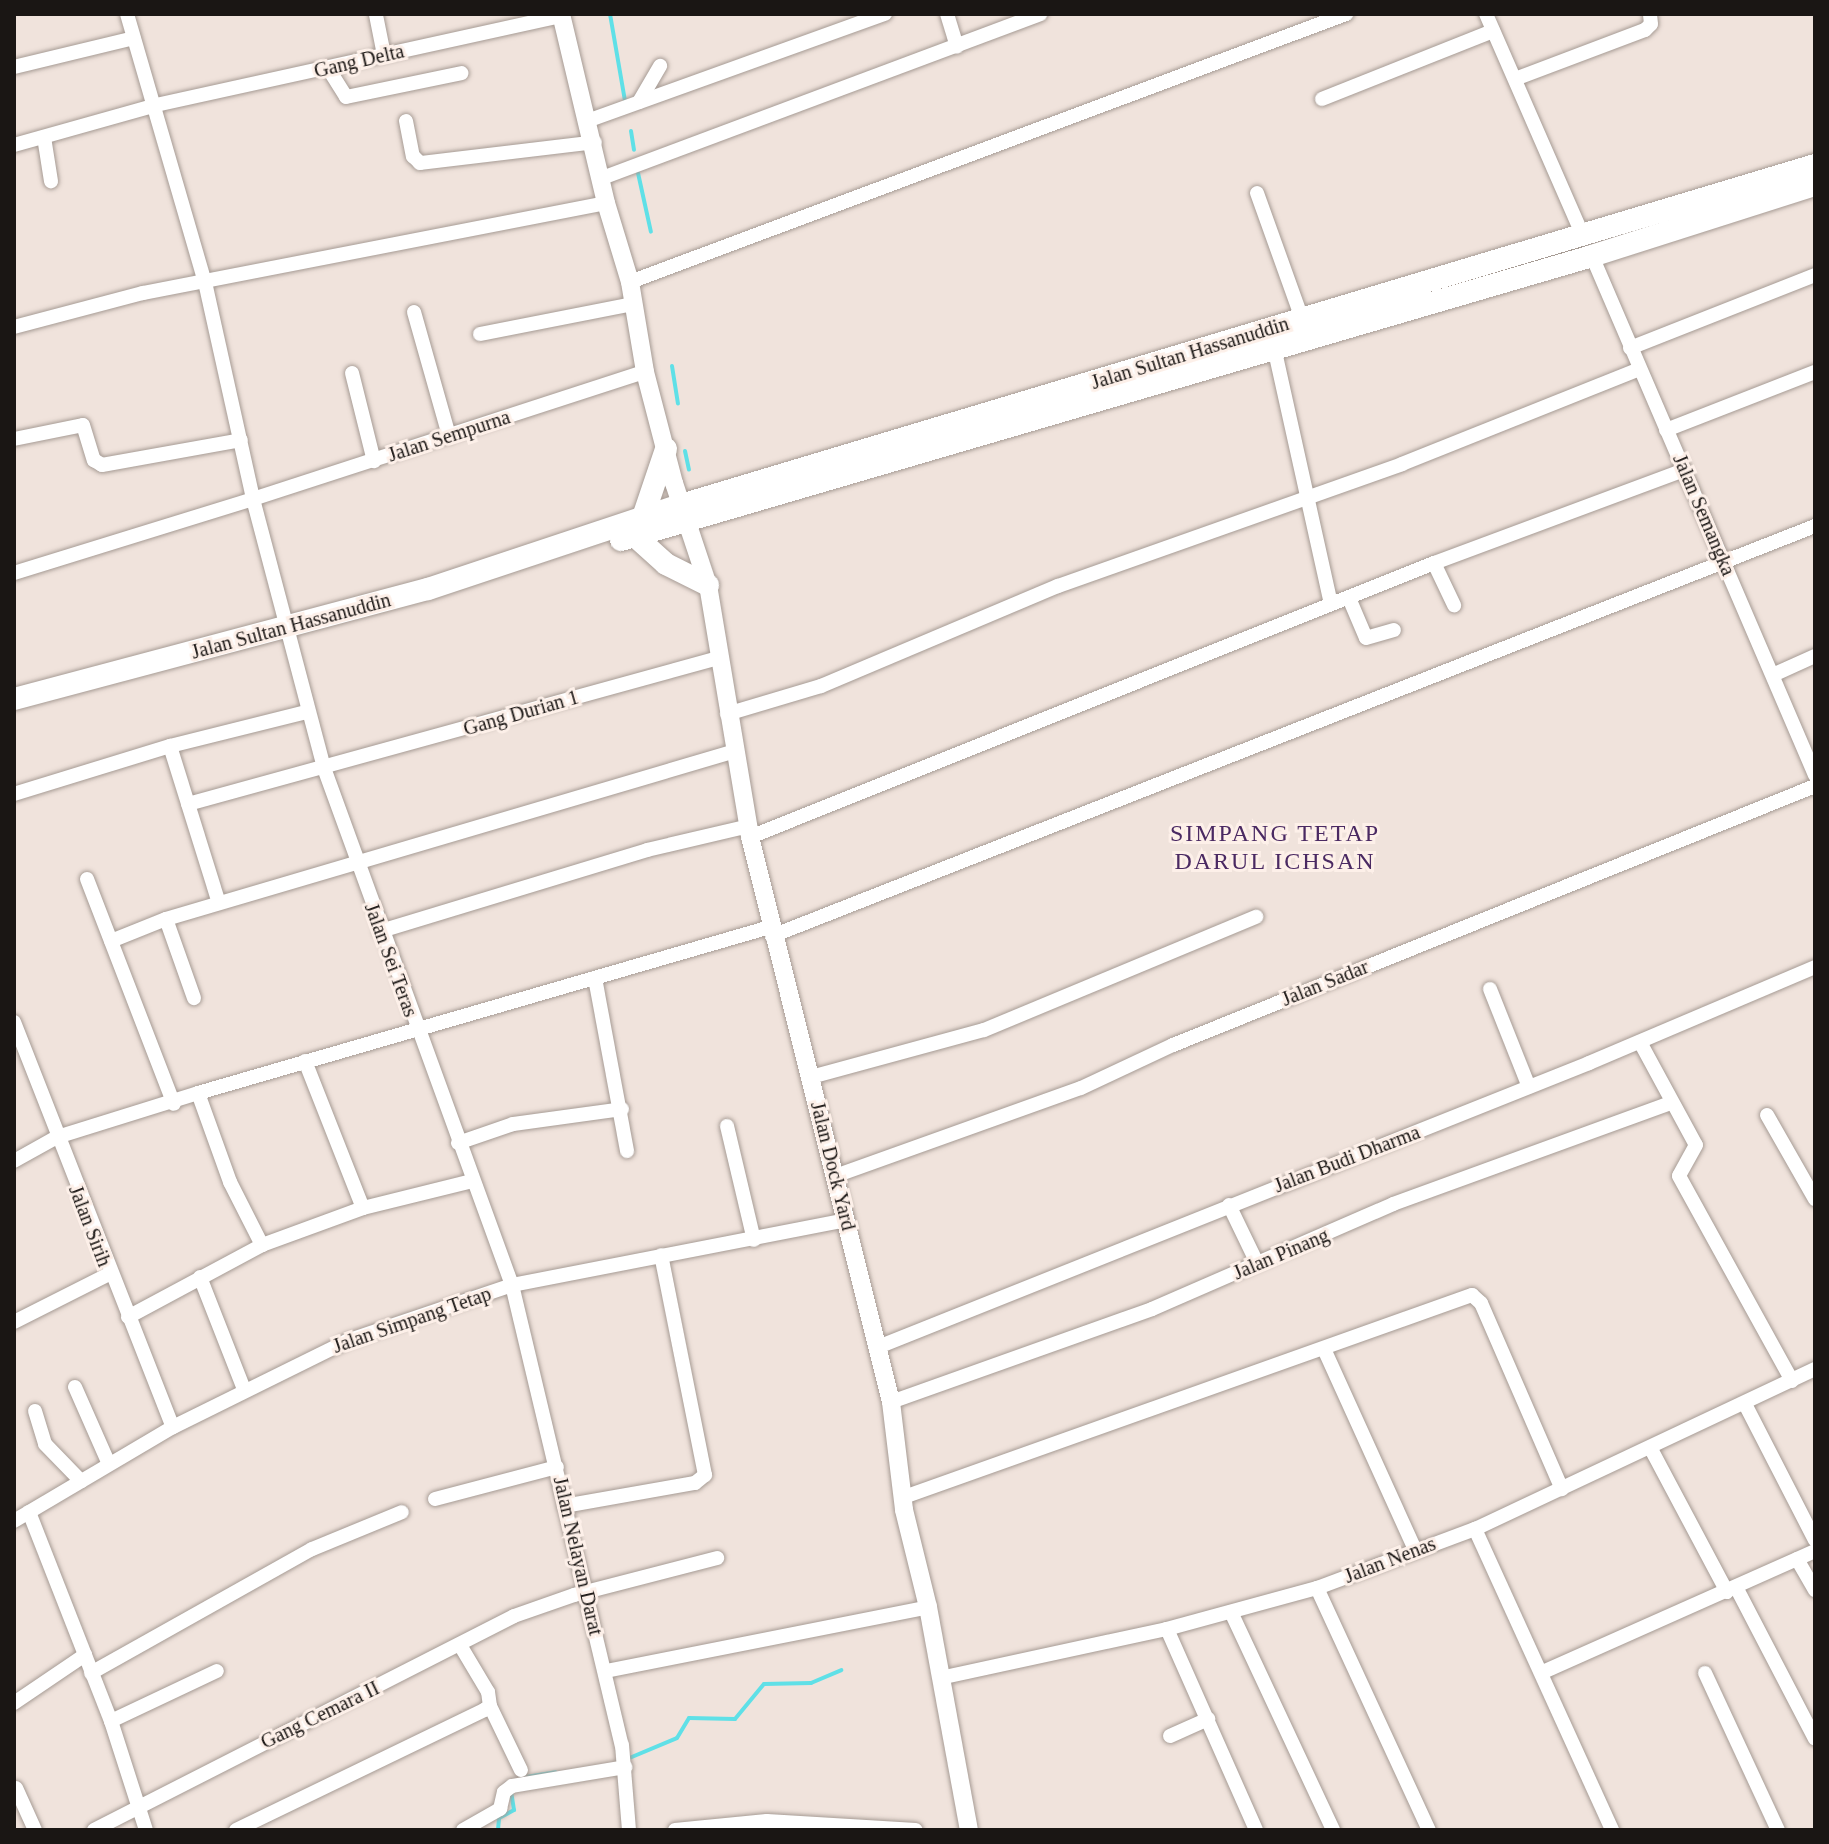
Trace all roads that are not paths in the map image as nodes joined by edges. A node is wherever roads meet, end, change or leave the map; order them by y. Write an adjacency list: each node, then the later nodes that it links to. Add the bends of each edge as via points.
1 (127, 14): 11 (street, Jalan Sei Teras)
2 (885, 14): 20 (street)
3 (947, 14): 12 (street)
4 (1040, 14): 12 (street)
5 (1346, 14): 37 (street)
6 (1486, 14): 10 (street, Jalan Semangka)
7 (1650, 14): 18 (street, via 1645,30)
8 (376, 15): 13 (street)
9 (562, 15): 13 (street, Gang Delta); 23 (street, Jalan Dock Yard)
10 (1493, 31): 18 (street, Jalan Semangka); 19 (street)
11 (134, 38): 15 (street); 21 (street, Jalan Sei Teras)
12 (957, 47): 28 (street)
13 (384, 55): 16 (street, Gang Delta)
14 (660, 66): 20 (street)
15 (14, 67)
16 (328, 68): 17 (street, via 346,97); 21 (street, Gang Delta)
17 (462, 73)
18 (1515, 79): 34 (street, Jalan Semangka)
19 (1322, 99)
20 (639, 102): 23 (street)
21 (156, 105): 24 (street, Gang Delta); 36 (street, Jalan Sei Teras)
22 (406, 121): 25 (street, via 413,156 420,163)
23 (587, 121): 25 (street, Jalan Dock Yard)
24 (44, 137): 26 (street, Gang Delta); 29 (street)
25 (595, 142): 28 (street, Jalan Dock Yard)
26 (14, 145)
27 (1815, 165): 31 (main road, Jalan Sultan Hassanuddin)
28 (602, 178): 33 (street, Jalan Dock Yard)
29 (51, 181)
30 (1815, 185): 31 (main road, Jalan Sultan Hassanuddin)
31 (1758, 191): 34 (main road, Jalan Sultan Hassanuddin)
32 (1257, 193): 40 (street)
33 (606, 203): 36 (street); 37 (street, Jalan Dock Yard)
34 (1587, 246): 40 (main road, Jalan Sultan Hassanuddin); 43 (main road, Jalan Sultan Hassanuddin); 44 (street, Jalan Semangka)
35 (1815, 275): 44 (street)
36 (205, 282): 41 (street); 52 (street, Jalan Sei Teras)
37 (630, 282): 38 (street, Jalan Dock Yard)
38 (633, 304): 42 (street); 46 (street, Jalan Dock Yard)
39 (414, 312): 50 (street)
40 (1302, 319): 58 (main road, Jalan Sultan Hassanuddin)
41 (14, 327)
42 (480, 334)
43 (1274, 347): 56 (street); 58 (main road, Jalan Sultan Hassanuddin)
44 (1630, 348): 45 (street, Jalan Semangka)
45 (1639, 369): 49 (street, Jalan Semangka); 56 (street, via 1402,464)
46 (645, 372): 50 (street, Jalan Sempurna); 53 (street, Jalan Dock Yard)
47 (1815, 372): 49 (street)
48 (352, 373): 54 (street)
49 (1666, 430): 55 (street, Jalan Semangka)
50 (449, 436): 54 (street, Jalan Sempurna)
51 (14, 439): 52 (street, via 80,424 100,465)
52 (241, 440): 57 (street, Jalan Sei Teras)
53 (666, 449): 58 (street, Jalan Dock Yard); 60 (main road)
54 (374, 461): 57 (street, Jalan Sempurna)
55 (1684, 470): 61 (street); 62 (street, Jalan Semangka)
56 (1307, 496): 66 (street); 75 (street, via 1058,586 821,686)
57 (253, 499): 63 (street, Jalan Sempurna); 68 (street, Jalan Sei Teras)
58 (684, 514): 60 (main road, Jalan Sultan Hassanuddin); 64 (street, Jalan Dock Yard)
59 (1815, 526): 62 (street)
60 (639, 528): 64 (main road, via 666,564); 68 (main road, Jalan Sultan Hassanuddin, via 597,545 564,541 428,589)
61 (1434, 563): 65 (street); 67 (street)
62 (1724, 563): 72 (street, Jalan Semangka); 90 (street)
63 (14, 573)
64 (708, 585): 71 (street, Jalan Dock Yard)
65 (1349, 598): 66 (street); 69 (street, via 1366,638)
66 (1331, 604): 83 (street)
67 (1454, 605)
68 (285, 629): 73 (main road, Jalan Sultan Hassanuddin); 74 (street, Jalan Sei Teras)
69 (1394, 630)
70 (1815, 656): 72 (street)
71 (718, 658): 75 (street, Jalan Dock Yard); 78 (street, Gang Durian 1)
72 (1775, 674): 79 (street, Jalan Semangka)
73 (14, 699)
74 (306, 712): 76 (street); 78 (street, Jalan Sei Teras)
75 (727, 714): 77 (street, Jalan Dock Yard)
76 (170, 746): 81 (street); 82 (street)
77 (732, 752): 83 (street, Jalan Dock Yard); 84 (street)
78 (324, 768): 82 (street, Gang Durian 1); 84 (street, Jalan Sei Teras)
79 (1815, 775)
80 (1815, 786): 112 (street, Jalan Sadar, via 1201,1034 1081,1088)
81 (14, 794)
82 (188, 804): 86 (street)
83 (750, 831): 89 (street, via 647,850); 90 (street, Jalan Dock Yard)
84 (356, 864): 86 (street); 89 (street, Jalan Sei Teras)
85 (87, 879): 91 (street)
86 (219, 903): 88 (street)
87 (1256, 917): 100 (street, via 984,1030)
88 (166, 919): 91 (street); 95 (street)
89 (381, 931): 97 (street, Jalan Sei Teras)
90 (776, 932): 93 (street); 100 (street, Jalan Dock Yard)
91 (111, 941): 104 (street)
92 (1815, 967): 98 (street, Jalan Budi Dharma)
93 (595, 978): 97 (street); 105 (street)
94 (1490, 989): 101 (street)
95 (194, 998)
96 (14, 1022): 108 (street, Jalan Sirih)
97 (418, 1031): 99 (street); 109 (street, Jalan Sei Teras)
98 (1640, 1042): 101 (street, Jalan Budi Dharma); 103 (street)
99 (305, 1061): 102 (street); 116 (street)
100 (819, 1074): 112 (street, Jalan Dock Yard)
101 (1529, 1087): 115 (street, Jalan Budi Dharma)
102 (198, 1093): 104 (street); 119 (street, via 230,1182)
103 (1670, 1103): 121 (street, Jalan Pinang, via 1393,1204); 130 (street, via 1697,1150 1681,1166 1679,1176)
104 (174, 1104): 108 (street)
105 (622, 1109): 109 (street, via 513,1124); 110 (street)
106 (1767, 1115): 114 (street)
107 (727, 1126): 118 (street)
108 (57, 1137): 111 (street); 122 (street, Jalan Sirih)
109 (458, 1143): 113 (street, Jalan Sei Teras)
110 (627, 1151)
111 (14, 1161)
112 (835, 1176): 117 (street, Jalan Dock Yard)
113 (472, 1181): 116 (street); 124 (street, Jalan Sei Teras)
114 (1815, 1199)
115 (1229, 1205): 121 (street); 127 (street, Jalan Budi Dharma)
116 (363, 1208): 119 (street)
117 (847, 1220): 118 (street, Jalan Simpang Tetap); 127 (street, Jalan Dock Yard)
118 (754, 1240): 120 (street, Jalan Simpang Tetap)
119 (262, 1245): 123 (street)
120 (661, 1255): 124 (street, Jalan Simpang Tetap); 144 (street, via 705,1475 695,1483)
121 (1257, 1263): 133 (street, Jalan Pinang, via 1152,1309)
122 (109, 1274): 125 (street, Jalan Sirih); 126 (street)
123 (200, 1277): 125 (street); 132 (street)
124 (512, 1285): 132 (street, Jalan Simpang Tetap, via 347,1341); 139 (street, Jalan Nelayan Darat)
125 (128, 1317): 136 (street, Jalan Sirih)
126 (14, 1322)
127 (878, 1347): 133 (street, Jalan Dock Yard)
128 (1324, 1349): 141 (street, via 1476,1295); 142 (street); 150 (street)
129 (1815, 1369): 130 (street, Jalan Nenas)
130 (1792, 1381): 134 (street, Jalan Nenas)
131 (75, 1387): 138 (street)
132 (244, 1389): 136 (street, Jalan Simpang Tetap)
133 (891, 1402): 142 (street, Jalan Dock Yard)
134 (1745, 1404): 137 (street, Jalan Nenas); 149 (street)
135 (35, 1411): 140 (street, via 45,1444)
136 (173, 1427): 138 (street, Jalan Simpang Tetap)
137 (1651, 1449): 141 (street, Jalan Nenas); 155 (street)
138 (109, 1464): 140 (street, Jalan Simpang Tetap)
139 (557, 1467): 143 (street); 144 (street, Jalan Nelayan Darat)
140 (81, 1481): 145 (street, Jalan Simpang Tetap)
141 (1562, 1489): 148 (street, Jalan Nenas)
142 (904, 1497): 158 (street, Jalan Dock Yard)
143 (435, 1499)
144 (564, 1506): 157 (street, Jalan Nelayan Darat)
145 (29, 1512): 147 (street, Jalan Simpang Tetap); 162 (street)
146 (402, 1512): 166 (street, via 312,1549)
147 (14, 1521)
148 (1475, 1529): 150 (street, Jalan Nenas); 165 (street)
149 (1815, 1540)
150 (1415, 1550): 154 (street, Jalan Nenas)
151 (1815, 1551): 153 (street)
152 (717, 1558): 157 (street, Gang Cemara II)
153 (1797, 1559): 155 (street); 156 (street)
154 (1317, 1588): 159 (street, Jalan Nenas); 190 (street)
155 (1732, 1590): 165 (street); 174 (street)
156 (1815, 1590)
157 (587, 1594): 161 (street, Gang Cemara II, via 535,1607); 164 (street, Jalan Nelayan Darat)
158 (928, 1607): 164 (street); 168 (street, Jalan Dock Yard)
159 (1231, 1612): 160 (street, Jalan Nenas); 189 (street)
160 (1167, 1629): 168 (street, Jalan Nenas); 171 (street)
161 (460, 1645): 170 (street, via 488,1692); 178 (street, Gang Cemara II)
162 (85, 1655): 166 (street); 169 (street)
163 (217, 1671): 172 (street)
164 (606, 1671): 175 (street, Jalan Nelayan Darat)
165 (1543, 1672): 191 (street)
166 (91, 1673): 172 (street)
167 (1705, 1673): 192 (street)
168 (940, 1678): 187 (street, Jalan Dock Yard)
169 (14, 1703)
170 (490, 1706): 176 (street); 182 (street)
171 (1208, 1719): 173 (street); 188 (street)
172 (111, 1721): 178 (street)
173 (1170, 1736)
174 (1815, 1739)
175 (625, 1766): 183 (street, via 509,1788 500,1809); 184 (street, Jalan Nelayan Darat)
176 (521, 1770)
177 (16, 1788): 179 (street)
178 (142, 1806): 180 (street, Gang Cemara II); 181 (street)
179 (35, 1830)
180 (94, 1830)
181 (146, 1830)
182 (236, 1830)
183 (463, 1830)
184 (629, 1830)
185 (675, 1830): 186 (street, via 744,1821)
186 (916, 1830)
187 (969, 1830)
188 (1256, 1830)
189 (1333, 1830)
190 (1429, 1830)
191 (1612, 1830)
192 (1778, 1830)

